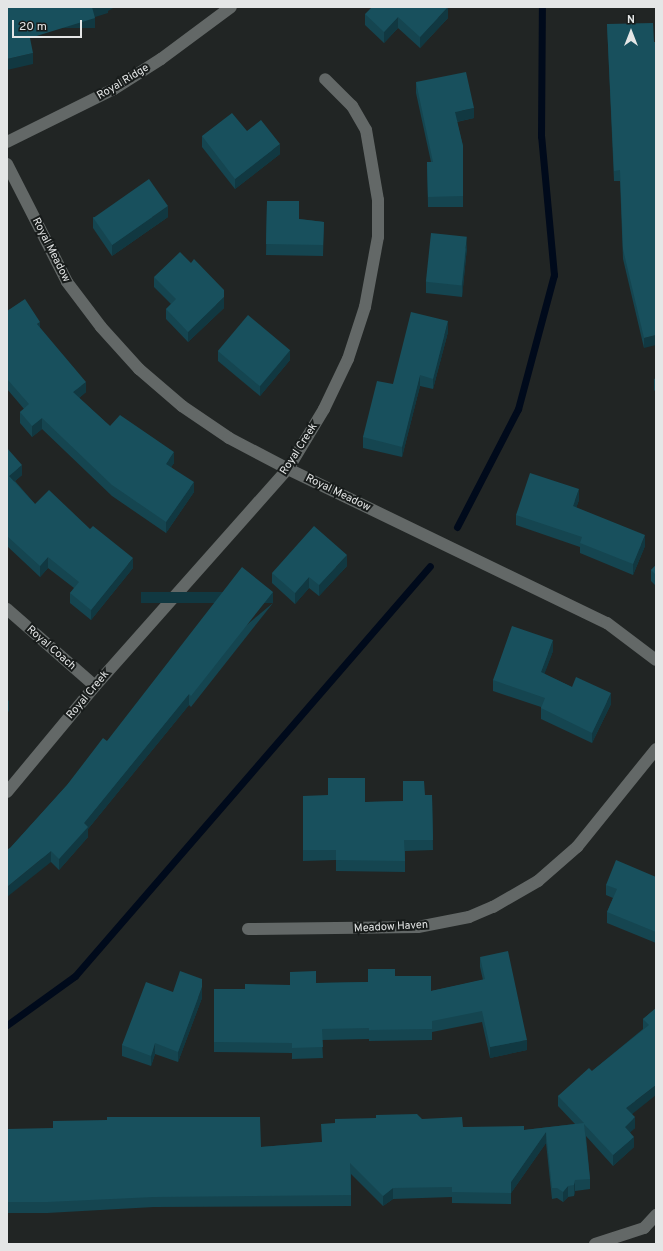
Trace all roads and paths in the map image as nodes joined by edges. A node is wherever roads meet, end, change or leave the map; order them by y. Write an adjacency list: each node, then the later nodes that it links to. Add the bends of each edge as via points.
1 (231, 7): 3 (street, Royal Ridge, via 114,89)
2 (326, 79): 5 (street, Royal Creek, via 352,106 366,130 378,200 378,236 365,307 348,359 324,409)
3 (7, 142)
4 (7, 164): 5 (street, Royal Meadow, via 67,282 101,327 140,368 182,406 229,438)
5 (288, 469): 7 (street, Royal Meadow, via 607,623); 8 (street, Royal Creek)
6 (7, 609): 8 (street, Royal Coach)
7 (656, 660)
8 (95, 686): 10 (street, Royal Creek)
9 (656, 749): 11 (street, Meadow Haven, via 577,847 538,882 493,907 444,923 418,927)
10 (7, 792)
11 (248, 929)
12 (656, 1215): 13 (street, via 644,1228)
13 (595, 1244)

